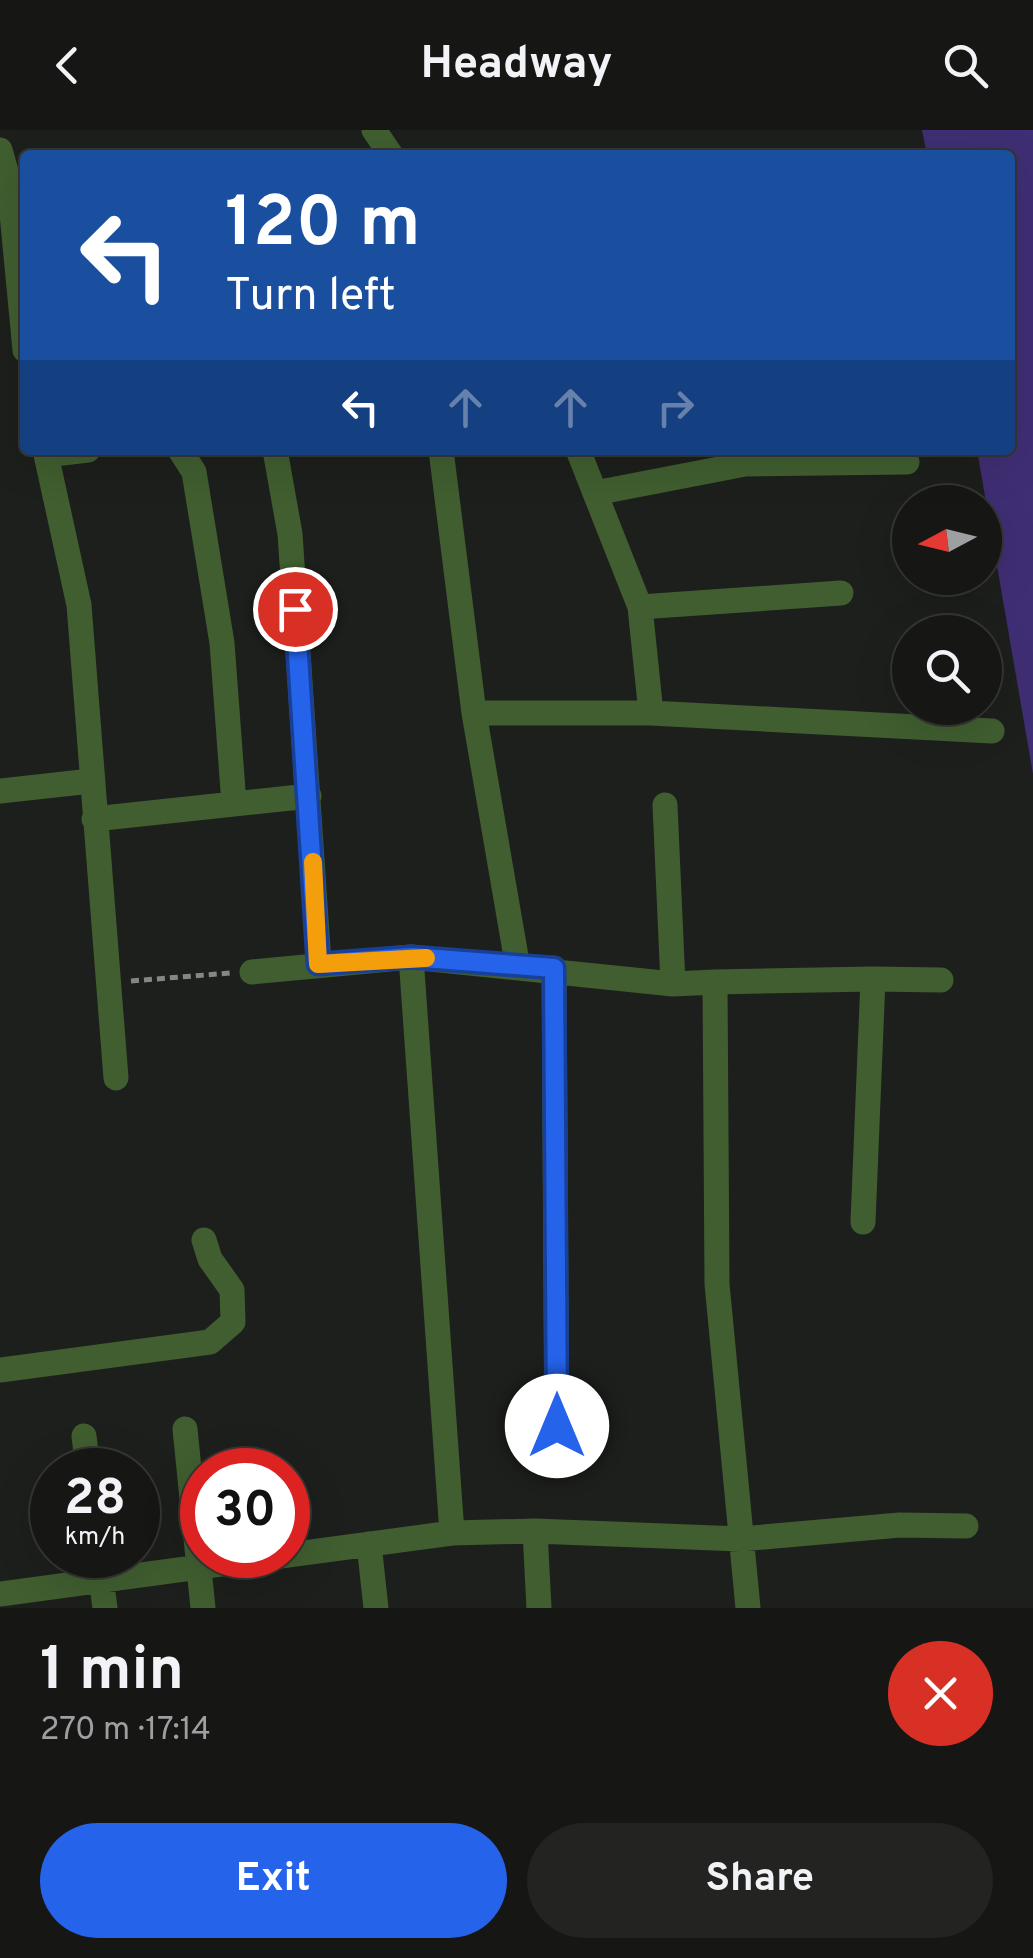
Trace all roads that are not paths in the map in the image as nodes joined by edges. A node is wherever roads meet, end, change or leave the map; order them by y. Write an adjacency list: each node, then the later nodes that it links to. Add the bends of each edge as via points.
1 (0, 150): 2 (street)
2 (17, 183): 3 (street)
3 (20, 246)
4 (47, 455): 17 (street, via 79,605)
5 (183, 455): 20 (street, via 194,472 222,642)
6 (276, 455): 19 (street, via 290,534)
7 (442, 455): 14 (street)
8 (580, 455): 11 (street)
9 (740, 457): 10 (street); 11 (street)
10 (907, 462)
11 (595, 493): 13 (street)
12 (840, 593): 13 (street)
13 (640, 607): 15 (street)
14 (474, 713): 15 (street); 25 (street)
15 (651, 713): 16 (street)
16 (992, 731)
17 (91, 781): 18 (street); 22 (street)
18 (0, 791)
19 (309, 796): 20 (street); 24 (street)
20 (234, 804): 22 (street)
21 (665, 805): 31 (street)
22 (94, 818): 32 (street)
23 (411, 957): 24 (street); 25 (street); 43 (street)
24 (318, 964): 27 (street)
25 (518, 968): 26 (street)
26 (554, 968): 31 (street); 40 (street)
27 (252, 972)
28 (873, 979): 29 (street); 30 (street); 33 (street)
29 (941, 980)
30 (715, 982): 31 (street); 44 (street, via 717,1284)
31 (673, 984)
32 (116, 1078)
33 (864, 1222)
34 (204, 1240): 35 (street, via 232,1290 233,1322 210,1342)
35 (0, 1370)
36 (185, 1428): 39 (street)
37 (84, 1436): 38 (street)
38 (85, 1448)
39 (187, 1448)
40 (557, 1464)
41 (966, 1526): 44 (street)
42 (535, 1531): 43 (street); 44 (street); 55 (street)
43 (452, 1533): 45 (street)
44 (742, 1539): 56 (street)
45 (369, 1544): 46 (street); 54 (street)
46 (310, 1552)
47 (67, 1578): 50 (street)
48 (101, 1578): 52 (street)
49 (200, 1578): 53 (street)
50 (0, 1598): 51 (street)
51 (4, 1608)
52 (105, 1608)
53 (204, 1608)
54 (376, 1608)
55 (539, 1608)
56 (748, 1608)

